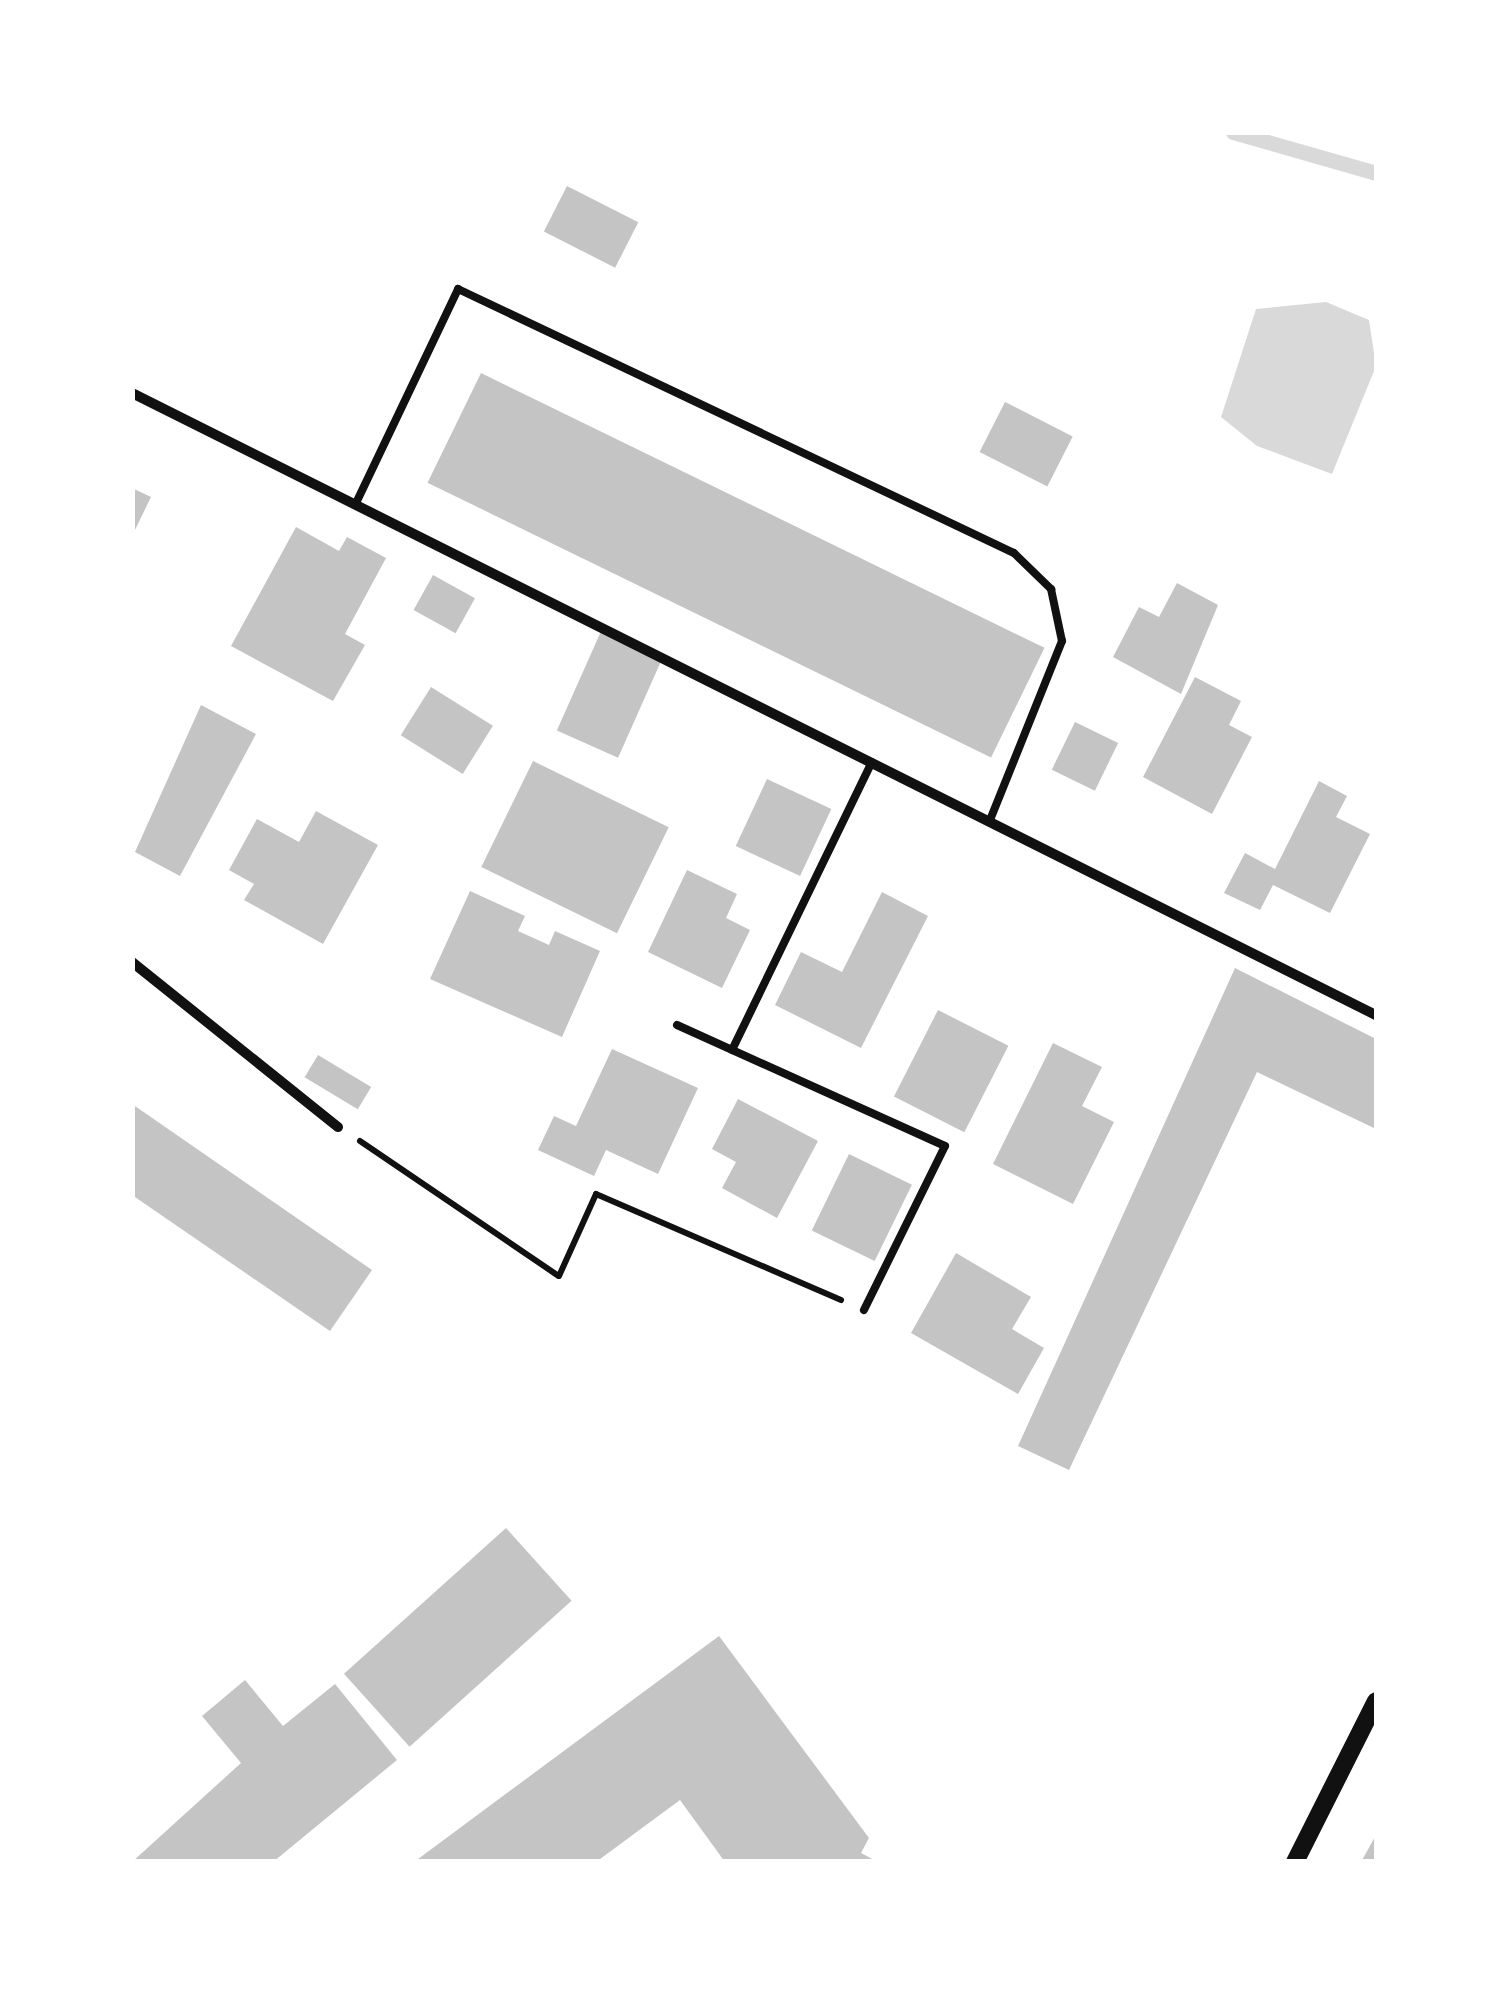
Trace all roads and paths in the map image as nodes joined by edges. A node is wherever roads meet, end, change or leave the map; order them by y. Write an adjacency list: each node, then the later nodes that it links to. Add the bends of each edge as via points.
1 (132, 393): 2 (street)
2 (357, 500): 3 (street); 4 (lane, via 458,289 1014,553 1052,590 1062,641)
3 (872, 762): 4 (street); 8 (lane)
4 (990, 820): 6 (street)
5 (132, 962): 9 (street)
6 (1376, 1015)
7 (677, 1025): 8 (lane)
8 (732, 1050): 10 (lane, via 945,1146)
9 (338, 1126): 10 (path, via 560,1276 596,1194)
10 (864, 1310)
11 (1376, 1701): 12 (street)
12 (1295, 1862)

